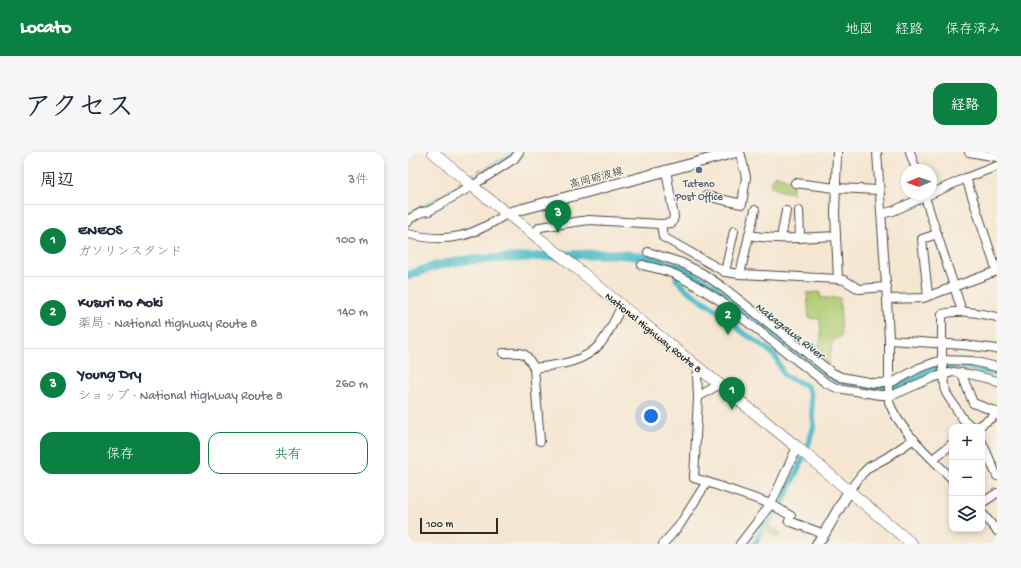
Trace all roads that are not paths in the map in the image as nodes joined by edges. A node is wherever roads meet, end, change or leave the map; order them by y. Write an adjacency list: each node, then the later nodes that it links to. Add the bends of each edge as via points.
1 (433, 152): 16 (highway, National Highway Route 8)
2 (518, 152): 13 (street); 16 (street, via 514,159)
3 (736, 152): 12 (main road, 高岡砺波線)
4 (740, 152): 21 (street, via 746,177 742,204)
5 (837, 152): 17 (street)
6 (877, 152): 19 (street)
7 (910, 152): 10 (street)
8 (969, 152): 9 (street)
9 (997, 157)
10 (914, 164)
11 (997, 166): 14 (street)
12 (666, 170): 28 (main road, 高岡砺波線); 31 (street, via 674,216 672,223)
13 (482, 174)
14 (966, 178): 20 (street); 43 (street)
15 (795, 183): 17 (street)
16 (472, 186): 27 (street, via 429,211); 28 (highway, National Highway Route 8)
17 (836, 188): 19 (street); 37 (street)
18 (458, 189): 27 (street)
19 (879, 190): 29 (street)
20 (937, 190)
21 (706, 196)
22 (915, 200): 29 (street)
23 (927, 200): 35 (street)
24 (755, 210): 36 (street)
25 (786, 211): 38 (street)
26 (799, 211): 39 (street)
27 (422, 212): 30 (street)
28 (508, 213): 33 (street, via 464,236 432,238); 34 (highway, National Highway Route 8)
29 (881, 214): 47 (street)
30 (408, 222)
31 (661, 224): 34 (street, via 589,220 540,227); 42 (street, via 662,237)
32 (734, 231): 42 (street)
33 (408, 234)
34 (534, 234): 50 (highway, National Highway Route 8)
35 (937, 234): 46 (street); 48 (street, via 922,238)
36 (749, 236): 38 (street); 44 (street)
37 (836, 236): 39 (street); 45 (street)
38 (782, 238): 39 (street)
39 (800, 238)
40 (648, 252): 65 (street, via 682,263 724,288 831,372)
41 (642, 265): 65 (street, via 668,272 702,289 826,383 837,388 880,395)
42 (725, 272): 44 (street)
43 (997, 272): 46 (street)
44 (740, 274): 45 (street)
45 (838, 279): 47 (street, via 859,289)
46 (954, 286): 48 (street); 51 (street)
47 (887, 287): 49 (street)
48 (928, 295): 49 (street, via 923,298)
49 (888, 299): 53 (street)
50 (622, 306): 59 (street, via 600,344 589,353 572,362); 60 (highway, National Highway Route 8)
51 (962, 311): 52 (street); 54 (street, via 942,314)
52 (997, 317)
53 (889, 340): 54 (street); 65 (street)
54 (942, 343): 55 (street); 57 (street)
55 (997, 349)
56 (503, 354): 59 (street, via 527,354)
57 (942, 361): 58 (street, via 972,361); 62 (street); 65 (street, via 919,368 892,383)
58 (997, 367)
59 (534, 368): 71 (street)
60 (701, 370): 64 (highway, National Highway Route 8); 66 (street, via 697,375)
61 (961, 372): 62 (street); 63 (street); 67 (street, via 972,403)
62 (943, 373): 65 (street, via 893,395); 68 (street, via 946,393)
63 (997, 381)
64 (717, 383): 66 (street); 73 (highway, National Highway Route 8)
65 (888, 389): 70 (street, via 892,410)
66 (698, 397): 78 (street)
67 (997, 413): 69 (street)
68 (969, 424)
69 (982, 424)
70 (914, 439): 75 (street); 80 (street, via 869,467)
71 (540, 441)
72 (949, 446): 75 (street)
73 (797, 447): 80 (highway, National Highway Route 8); 84 (street)
74 (985, 449): 77 (street)
75 (933, 459): 76 (street)
76 (949, 476)
77 (997, 476)
78 (694, 478): 79 (street); 81 (street)
79 (707, 482): 81 (street); 84 (street)
80 (849, 491): 87 (main road); 91 (highway, National Highway Route 8)
81 (700, 493): 88 (street, via 679,526)
82 (997, 493): 83 (street)
83 (985, 501)
84 (771, 504): 87 (street, via 790,519); 89 (street)
85 (985, 517): 86 (street)
86 (997, 531)
87 (824, 534): 90 (main road)
88 (663, 544)
89 (740, 544)
90 (817, 544)
91 (912, 544)

